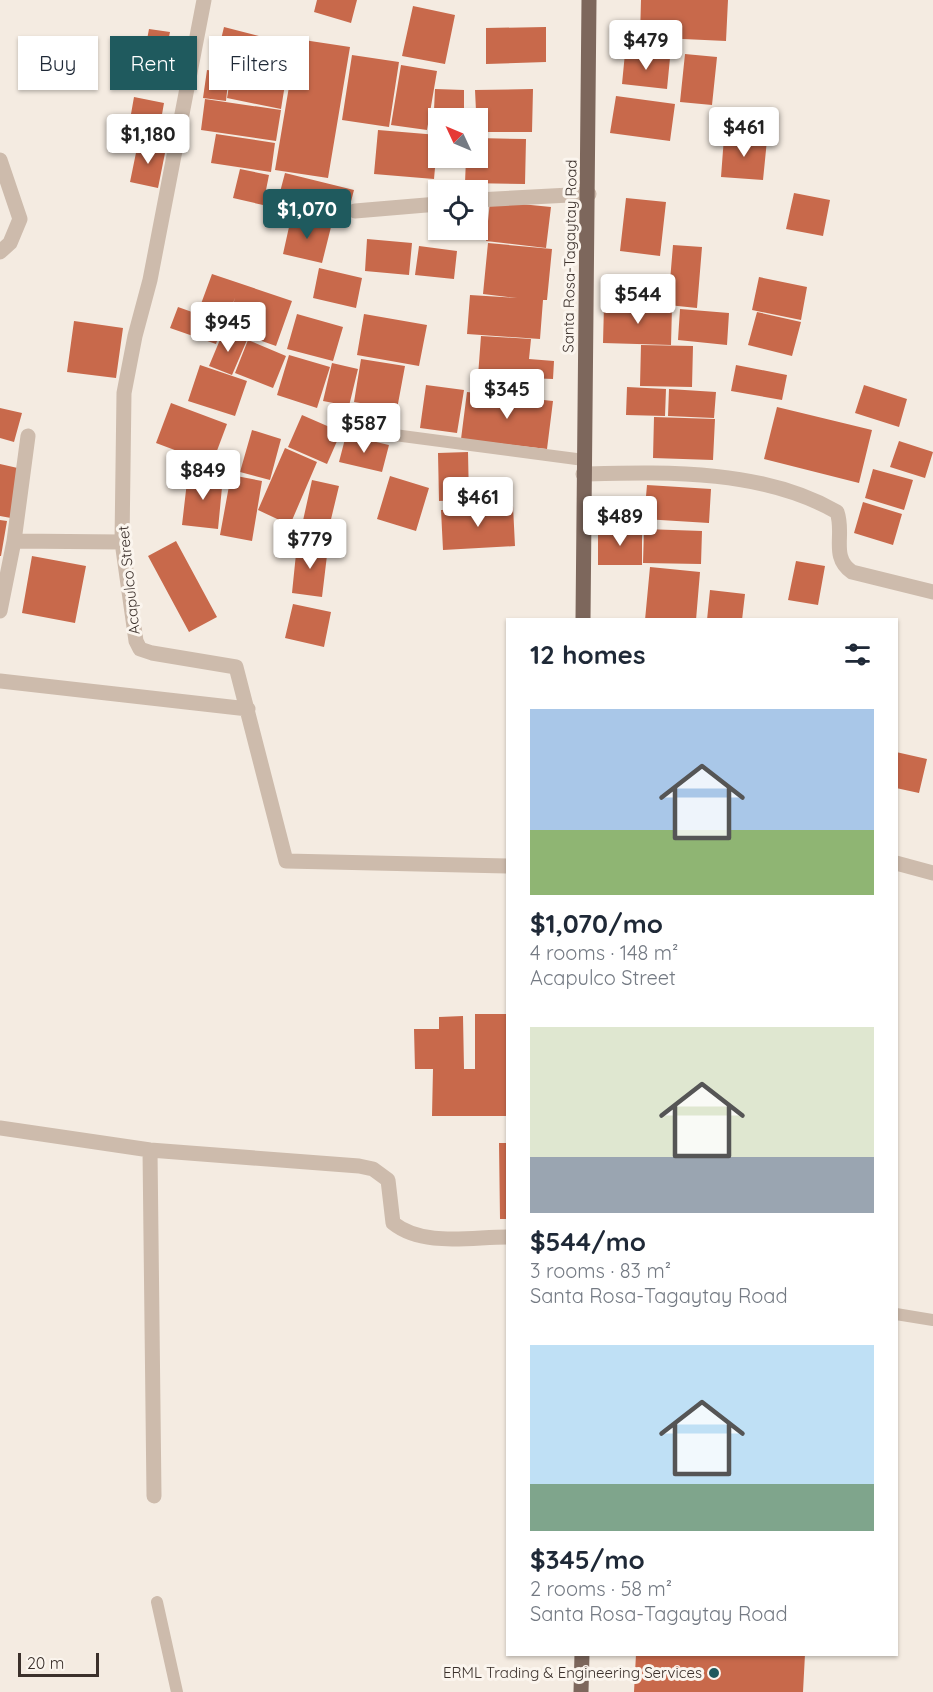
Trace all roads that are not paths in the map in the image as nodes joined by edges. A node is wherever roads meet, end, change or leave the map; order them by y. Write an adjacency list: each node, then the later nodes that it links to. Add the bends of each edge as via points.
1 (204, 0): 13 (street, Acapulco Street, via 124,393)
2 (589, 0): 4 (main road, Santa Rosa-Tagaytay Road)
3 (0, 160): 8 (street, via 20,219 10,243)
4 (589, 194): 5 (street); 11 (main road, Santa Rosa-Tagaytay Road)
5 (488, 199)
6 (428, 205): 7 (street)
7 (355, 211)
8 (0, 252)
9 (334, 427): 11 (lane)
10 (28, 436): 12 (street)
11 (584, 467): 14 (street, via 628,473 747,478 837,512 841,522 839,557 852,572); 16 (main road, Santa Rosa-Tagaytay Road)
12 (14, 541): 13 (street); 15 (street)
13 (122, 542): 18 (street, Acapulco Street, via 140,649 236,667)
14 (933, 592)
15 (0, 611)
16 (583, 618)
17 (0, 681): 18 (street)
18 (248, 709): 20 (street, Acapulco Street, via 286,861)
19 (898, 864): 21 (street)
20 (506, 866)
21 (933, 873)
22 (0, 1128): 23 (street)
23 (150, 1150): 24 (street, via 373,1169 388,1180 393,1223 406,1234 425,1238); 27 (street)
24 (506, 1237)
25 (898, 1314): 26 (lane)
26 (933, 1320)
27 (154, 1496)
28 (157, 1602): 30 (lane)
29 (582, 1656): 31 (main road)
30 (177, 1692)
31 (581, 1692)

